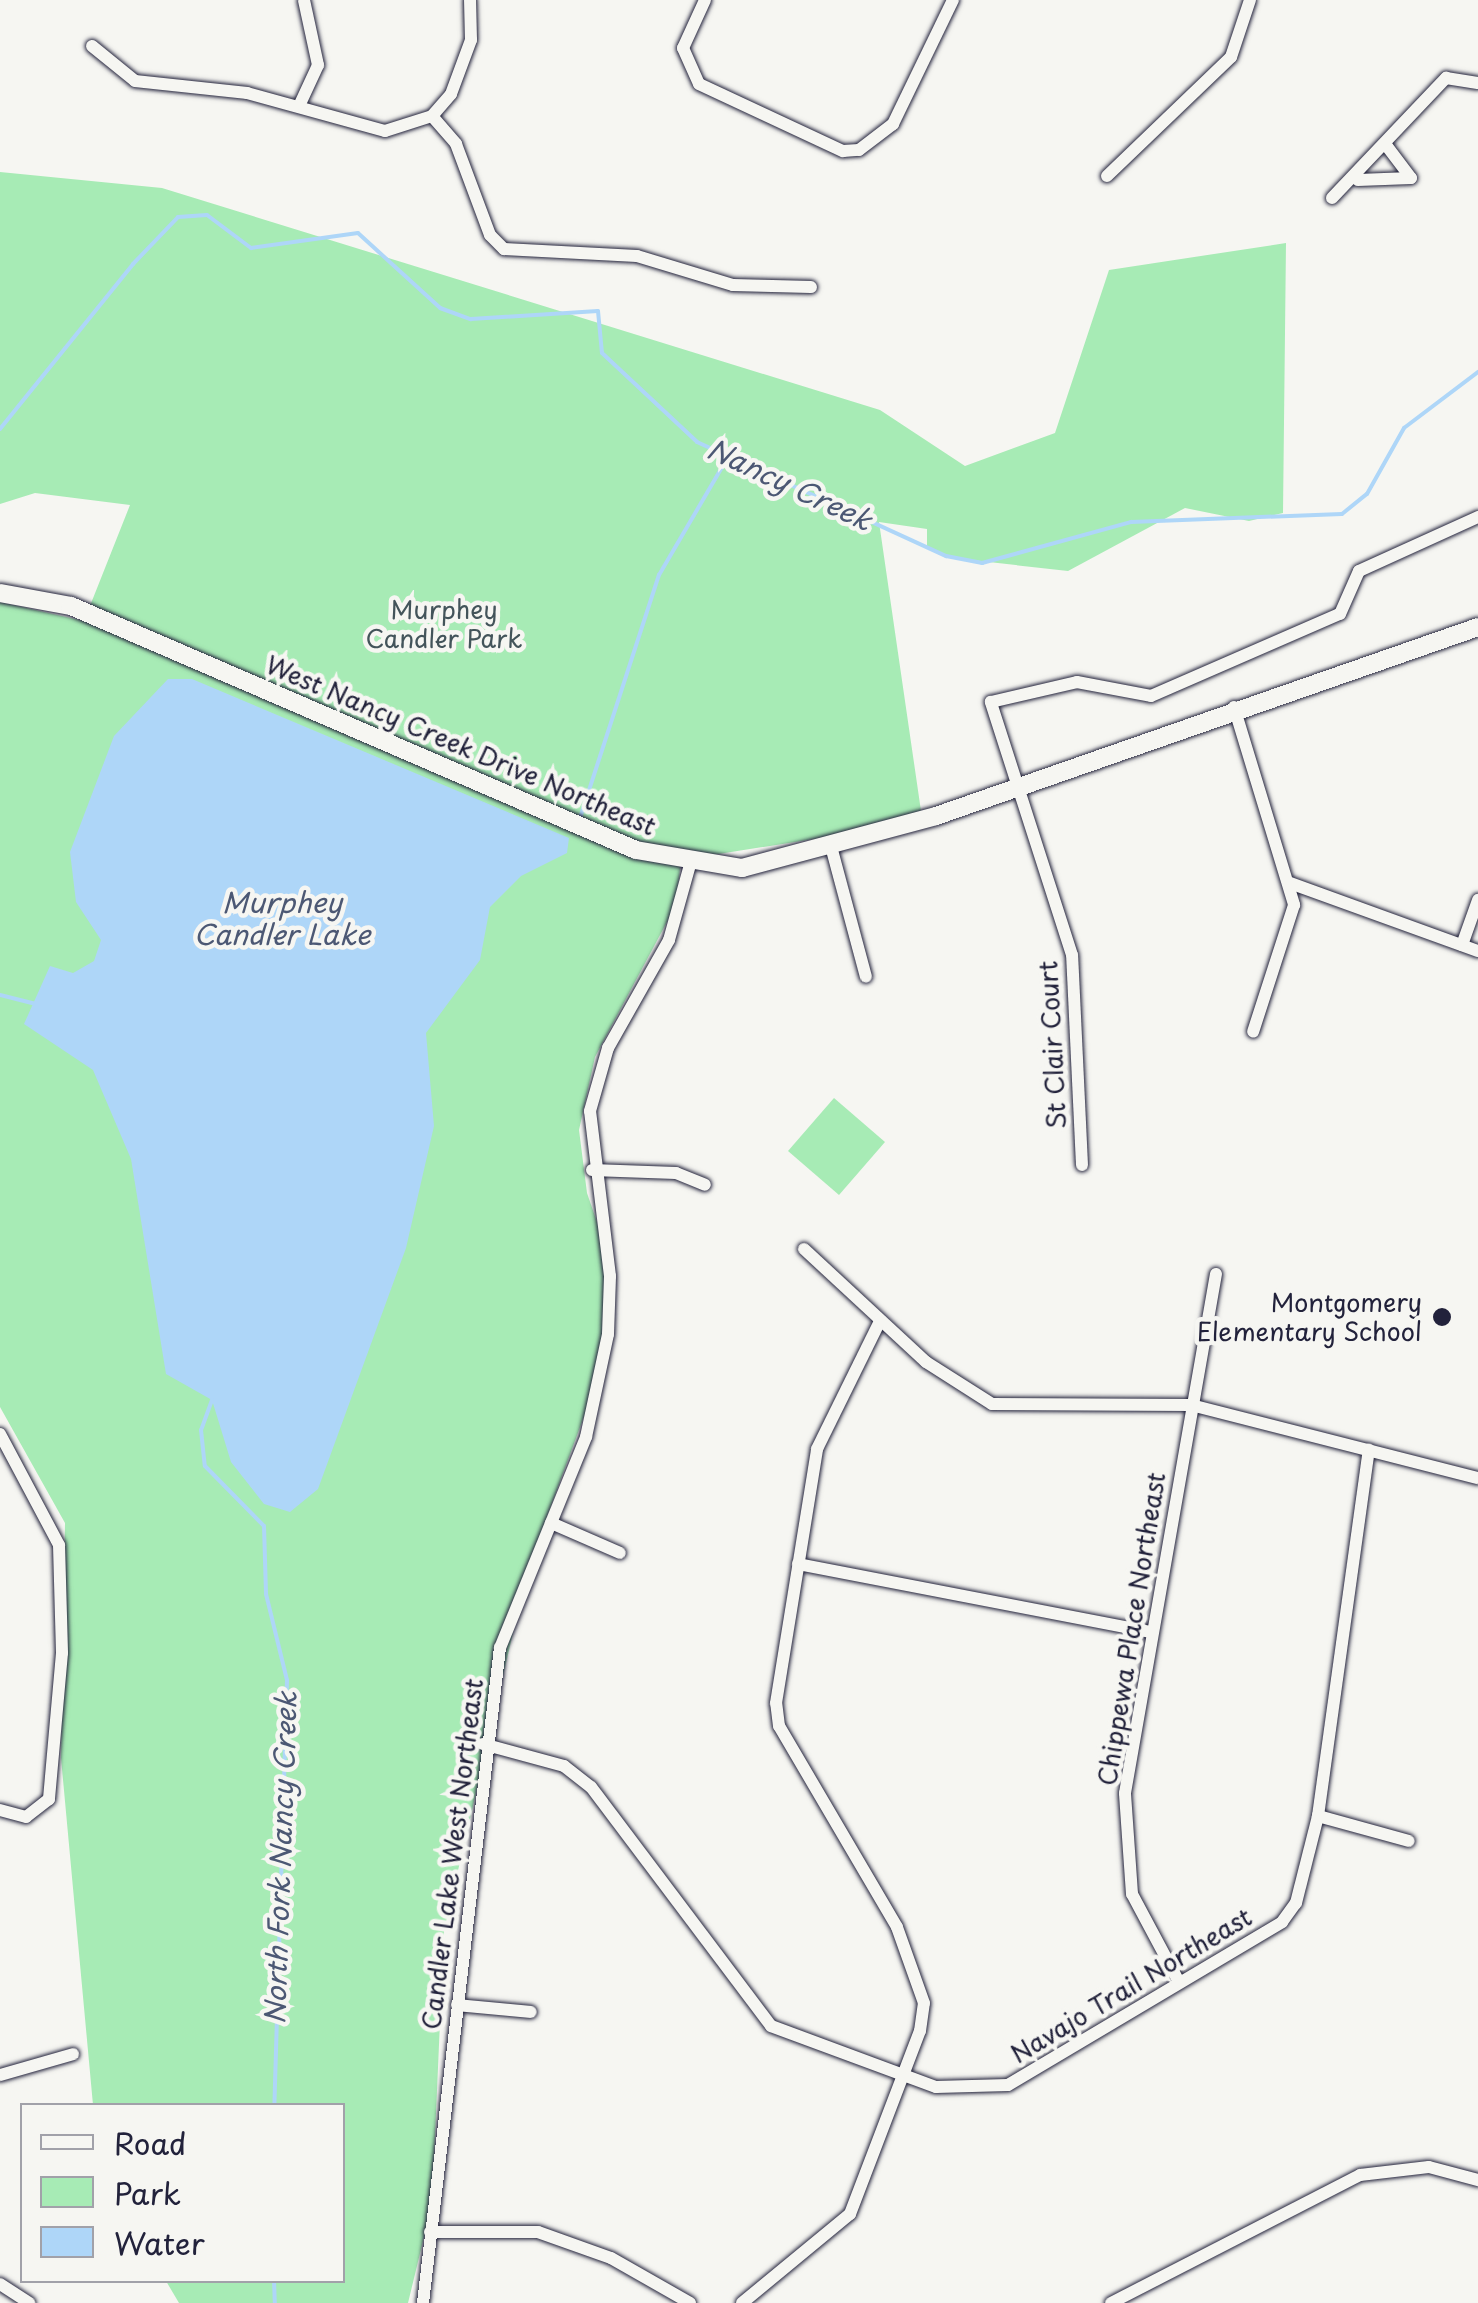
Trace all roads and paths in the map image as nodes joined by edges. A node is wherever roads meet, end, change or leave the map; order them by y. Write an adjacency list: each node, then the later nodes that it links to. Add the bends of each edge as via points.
1 (304, 0): 8 (street, via 318,65)
2 (470, 0): 9 (street, via 465,65)
3 (705, 0): 4 (street, via 682,48 699,84 843,151 860,150 893,124)
4 (953, 0)
5 (1250, 0): 11 (street, via 1231,57)
6 (92, 46): 8 (street, via 134,80)
7 (1478, 83): 10 (street, via 1446,78)
8 (300, 104): 9 (street, via 366,132)
9 (432, 116): 14 (street, via 456,144 490,235 504,249 637,256 732,285)
10 (1386, 146): 12 (street); 12 (street, via 1411,178)
11 (1107, 176)
12 (1358, 180): 13 (street)
13 (1332, 198)
14 (811, 287)
15 (1478, 517): 19 (street, St Clair Court, via 1359,571 1340,614 1151,696 1078,682 992,702)
16 (0, 593): 21 (street, West Nancy Creek Drive Northeast, via 70,606 564,820)
17 (1478, 627): 18 (street, West Nancy Creek Drive Northeast)
18 (1234, 708): 19 (street, West Nancy Creek Drive Northeast); 22 (street)
19 (1015, 787): 20 (street, West Nancy Creek Drive Northeast); 28 (street, St Clair Court, via 1076,982)
20 (832, 850): 21 (street, West Nancy Creek Drive Northeast, via 763,867); 26 (street)
21 (690, 864): 29 (street, Candler Lake West Northeast, via 668,940 598,1076)
22 (1290, 883): 24 (street); 27 (street, via 1285,947)
23 (1478, 900): 24 (street)
24 (1462, 944): 25 (street)
25 (1478, 951)
26 (866, 977)
27 (1253, 1032)
28 (1082, 1166)
29 (592, 1170): 30 (street, via 676,1174); 38 (street, Candler Lake West Northeast, via 610,1276 608,1334 594,1411)
30 (705, 1186)
31 (804, 1248): 33 (street)
32 (1216, 1274): 34 (street, Chippewa Place Northeast)
33 (880, 1322): 34 (street, via 960,1389 992,1404); 40 (street, via 816,1450)
34 (1191, 1405): 36 (street); 41 (street, Chippewa Place Northeast)
35 (0, 1434): 43 (street, via 58,1544 57,1730 49,1800 26,1818)
36 (1368, 1450): 37 (street); 44 (street, Navajo Trail Northeast)
37 (1478, 1478)
38 (551, 1524): 39 (street); 42 (street, Candler Lake West Northeast, via 500,1648)
39 (620, 1553)
40 (798, 1564): 41 (street); 51 (street, via 777,1663 779,1726 907,1950 924,2003)
41 (1150, 1632): 46 (street, Chippewa Place Northeast, via 1128,1758 1126,1863 1140,1919)
42 (483, 1744): 47 (street, Candler Lake West Northeast); 51 (street, Navajo Trail Northeast, via 564,1766 591,1787 771,2026)
43 (0, 1810)
44 (1318, 1816): 45 (street); 46 (street, Navajo Trail Northeast, via 1296,1904 1282,1922)
45 (1409, 1840)
46 (1178, 1982): 51 (street, Navajo Trail Northeast, via 1008,2084 975,2092)
47 (457, 2006): 48 (street); 53 (street, Candler Lake West Northeast)
48 (532, 2012)
49 (73, 2054): 50 (street)
50 (0, 2075)
51 (908, 2076): 58 (street, via 850,2214)
52 (1478, 2180): 59 (street, via 1428,2167 1360,2175)
53 (430, 2232): 56 (street, Candler Lake West Northeast); 57 (street, via 538,2232 611,2258)
54 (0, 2284): 55 (street)
55 (29, 2303)
56 (423, 2303)
57 (690, 2303)
58 (742, 2303)
59 (1111, 2303)

